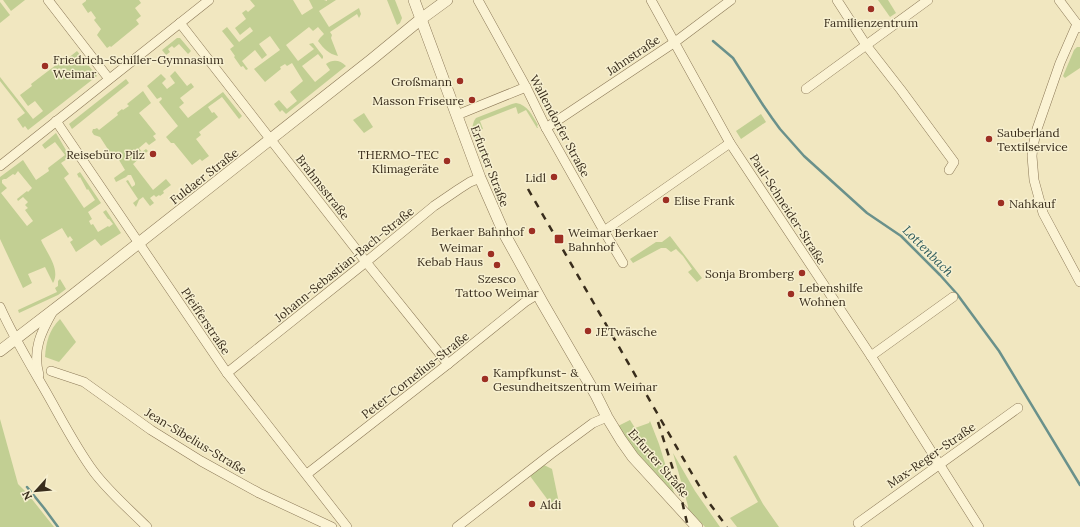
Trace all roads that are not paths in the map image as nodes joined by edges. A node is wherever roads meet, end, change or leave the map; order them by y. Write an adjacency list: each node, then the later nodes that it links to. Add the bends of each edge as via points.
1 (48, 0): 16 (street)
2 (209, 0): 12 (street)
3 (414, 0): 11 (street, Erfurter Straße)
4 (447, 0): 11 (street, Fuldaer Straße)
5 (478, 0): 17 (street, Wallendorfer Straße)
6 (651, 0): 14 (street, Paul-Schneider-Straße)
7 (731, 0): 14 (street, Jahnstraße)
8 (837, 0): 15 (street)
9 (928, 0): 15 (street)
10 (1059, 0): 13 (street)
11 (421, 19): 19 (street, Erfurter Straße); 22 (street, Fuldaer Straße)
12 (180, 23): 16 (street); 22 (street, Brahmsstraße)
13 (1078, 27): 31 (street, via 1060,63 1037,129 1032,156 1034,180 1043,213)
14 (675, 42): 21 (street, Jahnstraße); 23 (street, Paul-Schneider-Straße)
15 (866, 45): 18 (street); 25 (street, via 954,162)
16 (109, 79): 20 (street)
17 (526, 87): 19 (street); 21 (street, Wallendorfer Straße)
18 (806, 90)
19 (457, 115): 26 (street, Erfurter Straße)
20 (56, 121): 24 (street); 28 (street, Pfeifferstraße)
21 (546, 128): 27 (street, Wallendorfer Straße)
22 (270, 140): 28 (street, Fuldaer Straße); 29 (street, Brahmsstraße)
23 (730, 143): 27 (street); 38 (street, Paul-Schneider-Straße)
24 (0, 166)
25 (949, 170)
26 (480, 178): 29 (street, Johann-Sebastian-Bach-Straße, via 434,206); 32 (street, Erfurter Straße, via 505,236)
27 (604, 231): 30 (street, Wallendorfer Straße)
28 (139, 244): 35 (street, Fuldaer Straße); 41 (street, Pfeifferstraße)
29 (366, 262): 39 (street, Brahmsstraße); 41 (street, Johann-Sebastian-Bach-Straße)
30 (624, 263)
31 (1080, 282)
32 (538, 294): 39 (street, Peter-Cornelius-Straße); 44 (street, Erfurter Straße)
33 (953, 297): 38 (street)
34 (0, 307): 36 (street)
35 (53, 311): 36 (street, Fuldaer Straße); 42 (street, via 38,342 36,357)
36 (15, 339): 37 (street, Fuldaer Straße); 42 (street)
37 (0, 351)
38 (870, 356): 45 (street, Paul-Schneider-Straße)
39 (448, 364): 46 (street, Peter-Cornelius-Straße)
40 (51, 371): 49 (street, Jean-Sibelius-Straße, via 84,382 200,461 259,493)
41 (227, 373): 46 (street, Pfeifferstraße)
42 (42, 386): 48 (street, via 94,472)
43 (1018, 408): 45 (street, Max-Reger-Straße)
44 (607, 417): 51 (street, via 593,423); 52 (street, Erfurter Straße, via 626,448)
45 (938, 464): 47 (street, Max-Reger-Straße); 53 (street, Paul-Schneider-Straße)
46 (307, 474): 50 (street, Pfeifferstraße)
47 (858, 522)
48 (147, 527)
49 (332, 527)
50 (347, 527)
51 (457, 527)
52 (698, 527)
53 (979, 527)

